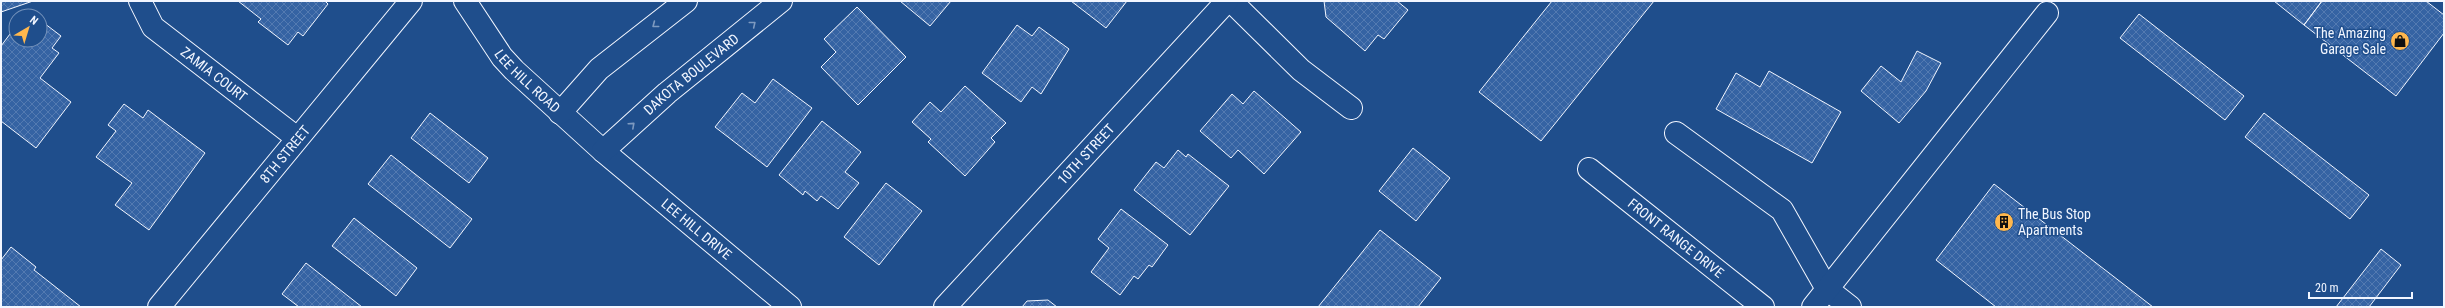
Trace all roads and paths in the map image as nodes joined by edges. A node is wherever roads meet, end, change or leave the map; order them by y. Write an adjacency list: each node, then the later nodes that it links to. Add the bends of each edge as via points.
1 (140, 1): 12 (street, ZAMIA COURT, via 153,27)
2 (411, 1): 12 (street, 8TH STREET)
3 (464, 1): 10 (street, LEE HILL ROAD, via 502,57)
4 (686, 1): 10 (street, one-way to 10, via 600,69)
5 (781, 1): 13 (street, DAKOTA BOULEVARD, one-way to 5, via 667,93)
6 (1227, 1): 18 (street, 10TH STREET)
7 (1231, 1): 9 (street, via 1301,70)
8 (2047, 13): 15 (street)
9 (1351, 108)
10 (560, 113): 13 (street, LEE HILL ROAD)
11 (1676, 133): 15 (street, via 1782,210)
12 (298, 138): 16 (street, 8TH STREET)
13 (603, 151): 17 (street, LEE HILL DRIVE)
14 (1589, 169): 19 (street, FRONT RANGE DRIVE)
15 (1827, 289): 20 (street); 21 (street)
16 (160, 307)
17 (790, 307)
18 (945, 307)
19 (1763, 307)
20 (1813, 307)
21 (1850, 307)

